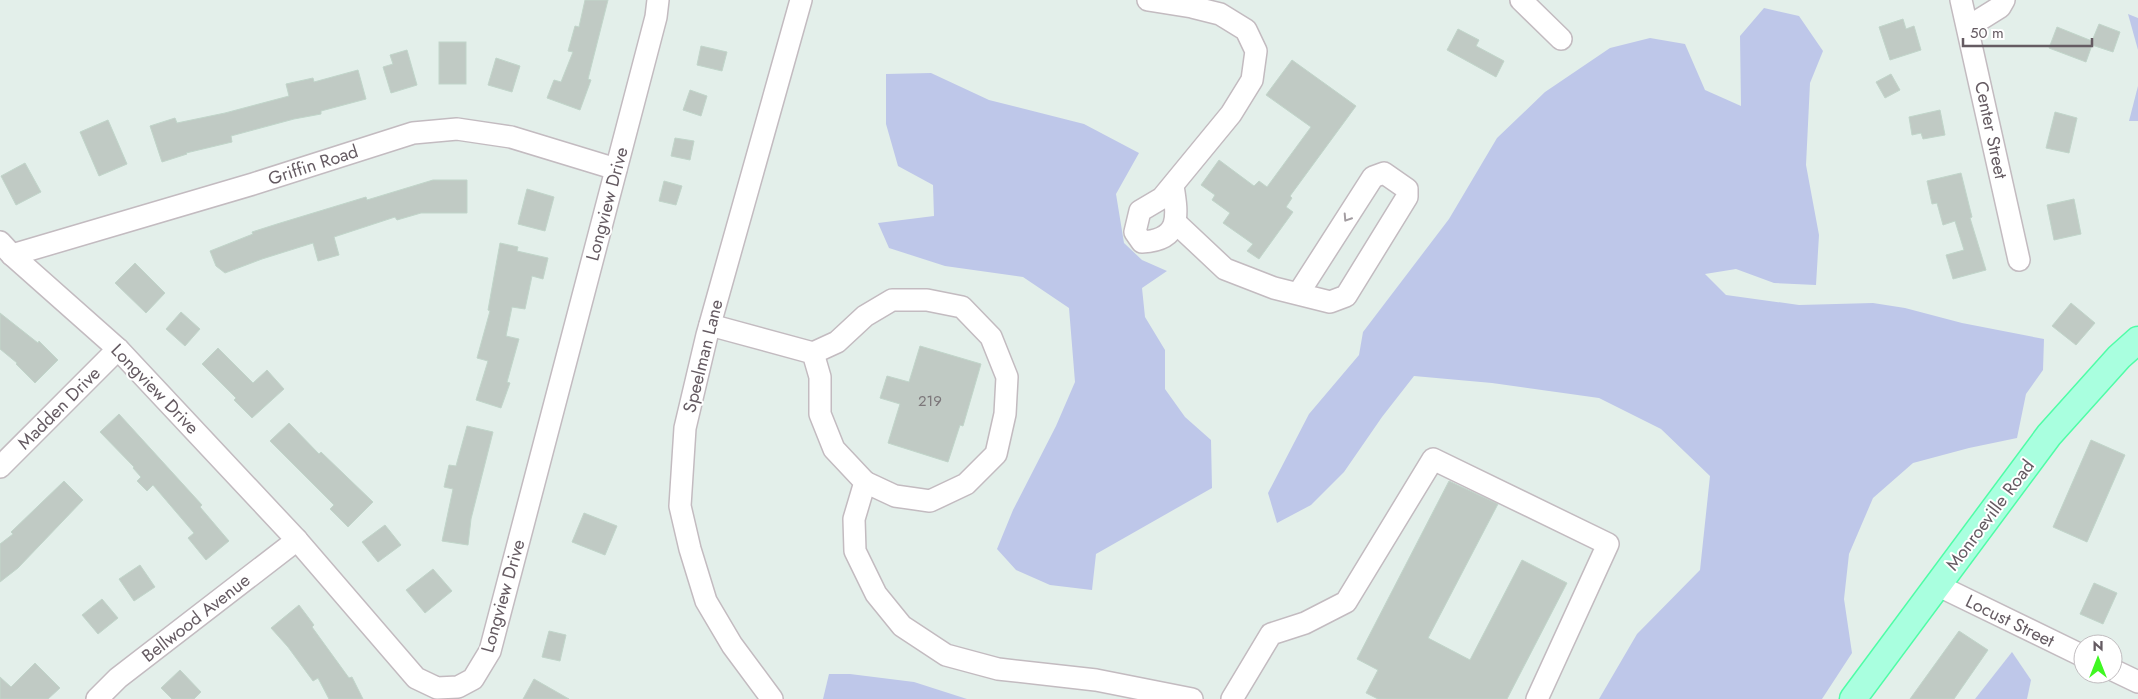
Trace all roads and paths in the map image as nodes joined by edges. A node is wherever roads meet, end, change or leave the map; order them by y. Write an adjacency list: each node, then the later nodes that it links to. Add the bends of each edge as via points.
1 (658, 0): 9 (street, Longview Drive)
2 (801, 0): 15 (street, Speelman Lane)
3 (1148, 0): 10 (street, via 1220,14 1246,30 1256,51 1252,80 1231,114)
4 (1521, 0): 8 (street)
5 (1961, 0): 7 (street, Center Street)
6 (2004, 0): 7 (street, via 2000,7)
7 (1968, 27): 13 (street, Center Street)
8 (1561, 39)
9 (616, 169): 12 (street, Griffin Road, via 511,137 456,129 413,133 252,184); 21 (street, Longview Drive, via 490,651 473,679 458,687 437,688 416,678)
10 (1173, 186): 11 (street); 11 (street, via 1162,198 1140,211 1135,232 1142,242 1151,242 1170,232)
11 (1176, 224): 14 (street, via 1225,269)
12 (6, 249): 17 (street, Longview Drive)
13 (2019, 260)
14 (1298, 294): 14 (street, one-way to 14, via 1330,302 1346,296 1407,197 1407,189 1384,173 1373,177)
15 (710, 325): 18 (street); 27 (street, Speelman Lane, via 685,428 680,506 706,601)
16 (2138, 340): 22 (main road, Monroeville Road, via 2049,435)
17 (118, 349): 19 (street, Madden Drive); 21 (street, Longview Drive)
18 (814, 353): 20 (street, via 820,377 820,414 834,449); 20 (street, via 837,342 865,316 892,300 927,300 962,307 991,337 1007,377 1006,414 996,454 966,484 930,501 895,496)
19 (0, 467)
20 (865, 482): 28 (street, via 854,520 855,551 876,594 902,626 946,654 998,668 1096,680)
21 (297, 540): 26 (street, Bellwood Avenue, via 118,678)
22 (1937, 586): 23 (street, Locust Street); 31 (main road, Monroeville Road)
23 (2073, 651)
24 (2123, 675): 25 (street)
25 (2138, 682)
26 (96, 699)
27 (772, 699)
28 (1192, 699)
29 (1232, 699): 30 (street, via 1270,634 1305,623 1346,602 1433,459 1608,544)
30 (1538, 699)
31 (1853, 699)

